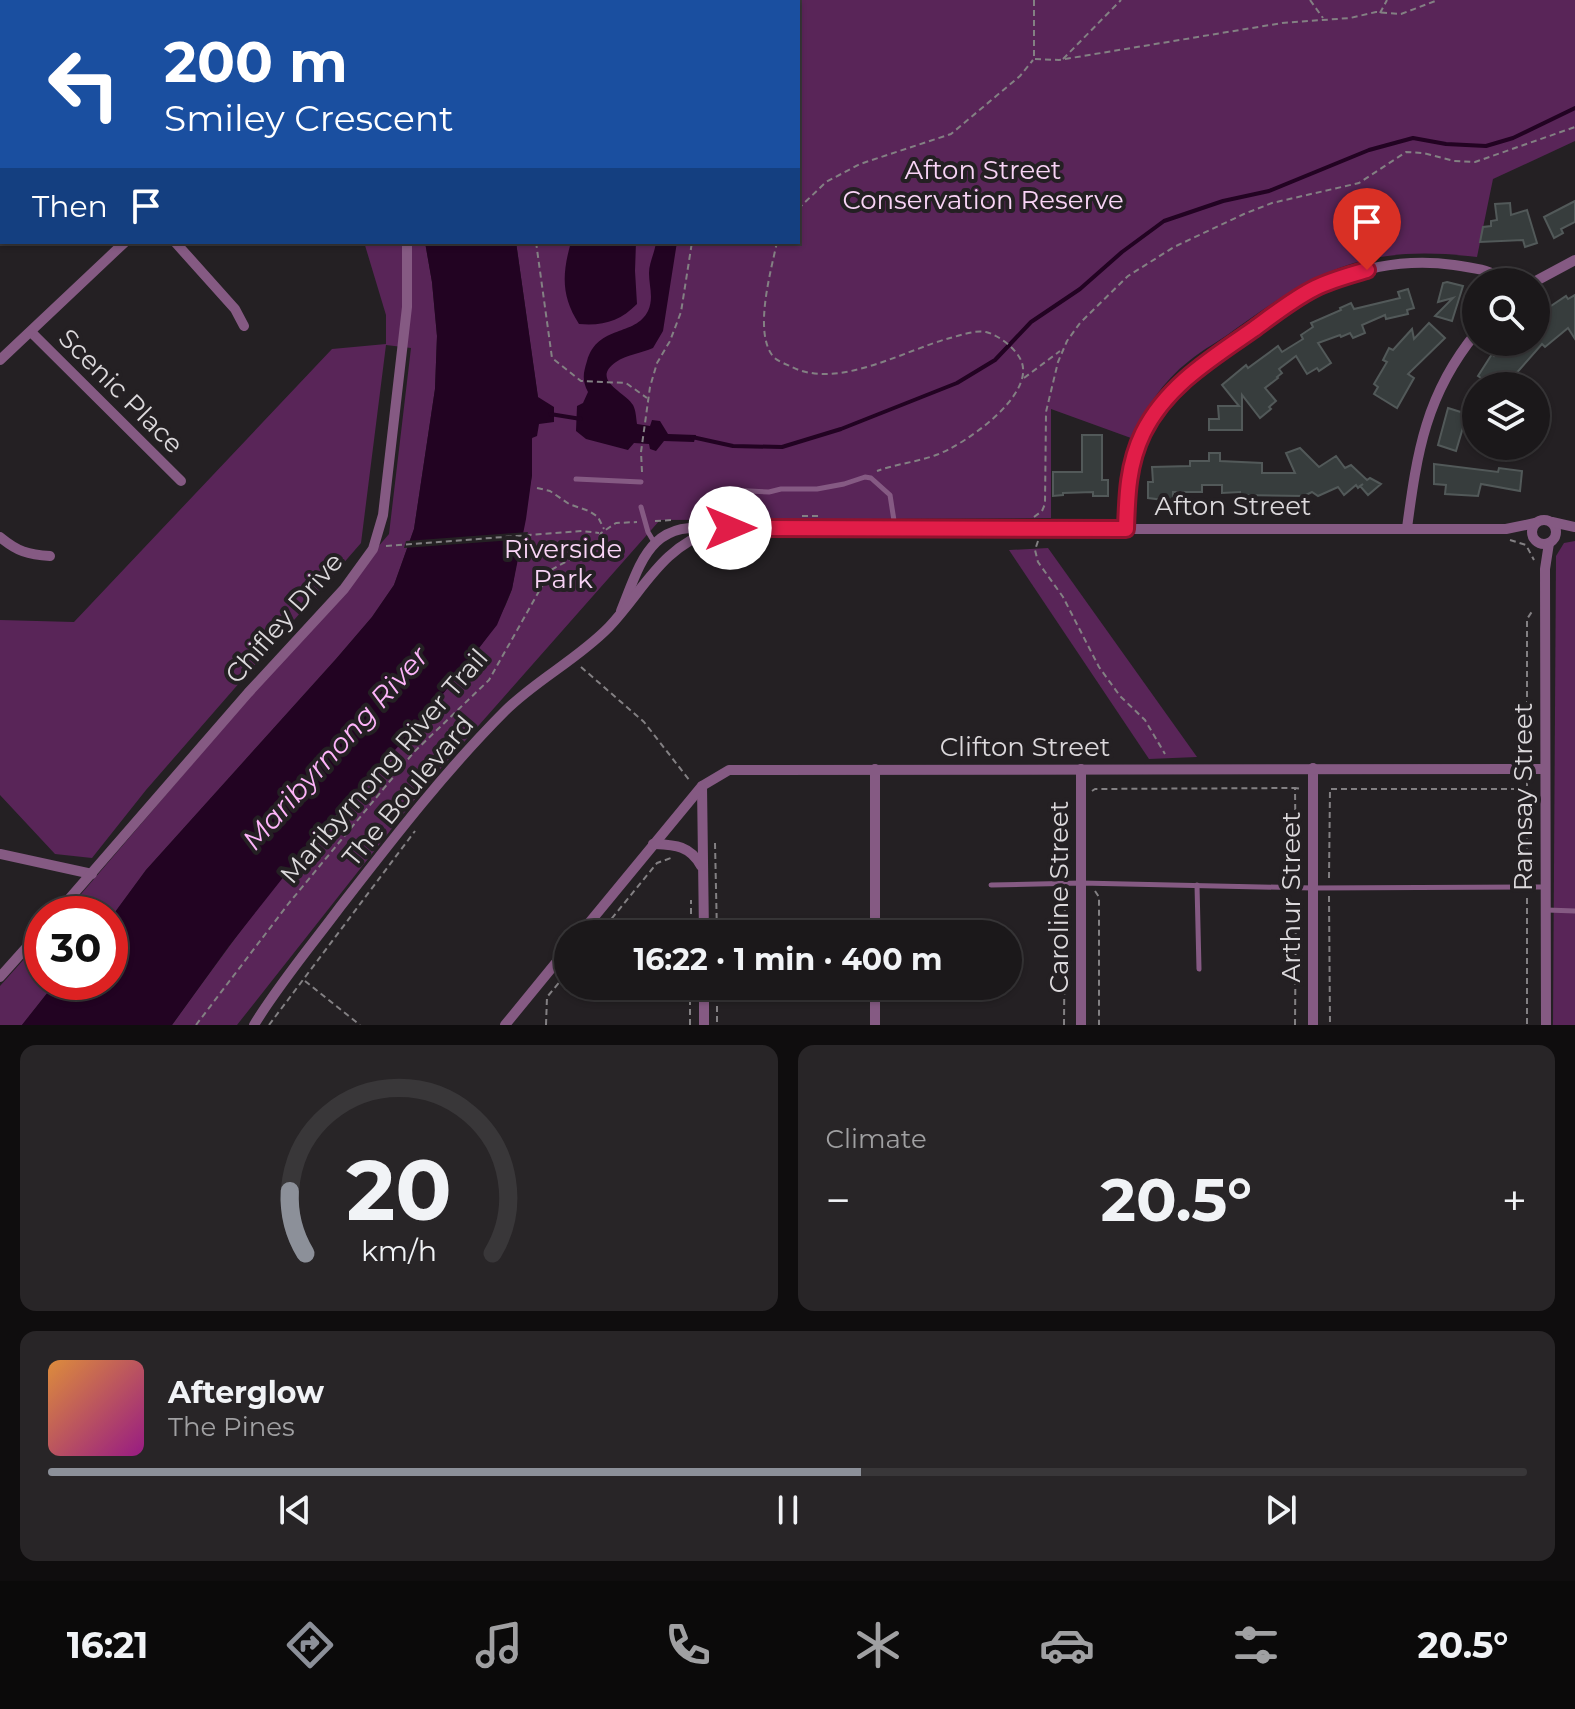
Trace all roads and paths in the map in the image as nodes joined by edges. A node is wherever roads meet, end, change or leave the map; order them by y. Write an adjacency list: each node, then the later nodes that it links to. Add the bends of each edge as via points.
1 (1034, 0): 8 (path)
2 (1121, 0): 9 (path)
3 (1310, 0): 7 (path)
4 (1387, 0): 6 (path)
5 (1438, 0): 6 (path, via 1401,14)
6 (1380, 13): 7 (path)
7 (1324, 19): 9 (path)
8 (1034, 59): 9 (path); 11 (path, via 951,134 860,164 826,182)
9 (1063, 60)
10 (1575, 127): 23 (path, via 1475,162 1406,152 1359,183 1252,211 1174,247 1128,276 1080,323)
11 (800, 207)
12 (123, 244): 22 (street)
13 (177, 244): 21 (street)
14 (407, 244): 81 (street, Chifley Drive, via 407,307 383,515 373,549 344,589)
15 (536, 244): 27 (path, via 552,358 581,381 626,383)
16 (692, 244): 27 (path, via 681,312 657,363)
17 (777, 244): 26 (path, via 763,335 773,357 806,374 859,370 971,332 995,334 1016,352)
18 (1575, 260): 20 (street)
19 (1470, 268): 50 (street, via 1398,265 1316,288 1186,378 1143,433 1130,472)
20 (1550, 273)
21 (244, 326)
22 (31, 332): 25 (street); 30 (street, Scenic Place)
23 (1062, 349): 26 (path); 38 (path, via 1047,401 1046,499)
24 (1462, 353): 48 (street, via 1428,415)
25 (0, 360)
26 (1023, 379): 28 (path, via 1009,402 964,441 935,456)
27 (648, 399): 31 (path)
28 (865, 477): 33 (lane, via 817,489); 47 (lane, via 890,495)
29 (576, 479): 31 (lane)
30 (181, 481)
31 (641, 482)
32 (537, 488): 34 (path)
33 (731, 490)
34 (560, 496): 35 (path); 52 (path, via 598,517)
35 (553, 500)
36 (641, 507): 43 (lane)
37 (730, 507): 46 (lane)
38 (1039, 513): 41 (path); 49 (path)
39 (819, 516): 40 (path)
40 (793, 517)
41 (1031, 517)
42 (674, 519): 43 (path, Maribyrnong River Trail)
43 (644, 522): 52 (path, Maribyrnong River Trail, via 616,523); 57 (lane)
44 (1552, 522): 45 (street); 51 (street); 56 (street)
45 (1535, 523): 53 (street, Afton Street); 55 (street)
46 (725, 528): 47 (street, Afton Street); 57 (street, via 678,529); 62 (street, The Boulevard, via 679,548)
47 (895, 528): 49 (street, Afton Street)
48 (1407, 528): 50 (street, Afton Street); 53 (street, Afton Street)
49 (1043, 529): 50 (street, Afton Street); 64 (path, via 1035,550 1038,562 1068,605 1109,683 1145,720)
50 (1126, 529)
51 (1575, 529): 56 (street)
52 (603, 532): 58 (path); 110 (path, Maribyrnong River Trail, via 596,545 551,570 489,680 414,752)
53 (1503, 533): 55 (street, Afton Street); 60 (path, via 1526,545)
54 (0, 537): 59 (street, via 16,550)
55 (1535, 539): 56 (street); 60 (street, Ramsay Street)
56 (1552, 539): 60 (street, Ramsay Street)
57 (654, 542): 62 (street, The Boulevard)
58 (384, 546)
59 (50, 556)
60 (1540, 566): 69 (street, Ramsay Street)
61 (1535, 607): 66 (path, via 1527,619)
62 (621, 611): 111 (street, The Boulevard, via 607,629 488,729 381,855)
63 (577, 664): 70 (path, via 644,722)
64 (1165, 754)
65 (1313, 768): 66 (street, Clifton Street); 68 (street, Clifton Street); 87 (street, Arthur Street)
66 (1527, 768): 69 (street, Clifton Street); 73 (path)
67 (875, 769): 68 (street, Clifton Street); 71 (street, Clifton Street, via 743,768); 98 (street)
68 (1081, 769): 82 (street, Caroline Street)
69 (1544, 769): 86 (street, Ramsay Street)
70 (690, 782)
71 (702, 786): 77 (street, Clifton Street); 80 (street)
72 (1295, 788): 74 (path, via 1095,789)
73 (1527, 789): 85 (path); 88 (path, via 1330,789)
74 (1091, 794)
75 (418, 823): 103 (path, via 415,834)
76 (712, 833): 97 (path, via 717,847)
77 (653, 844): 80 (street, via 682,846 693,852); 93 (street, Clifton Street)
78 (0, 854): 81 (street)
79 (678, 858): 94 (path, via 657,863)
80 (704, 871): 96 (street)
81 (92, 874): 90 (street, Chifley Drive)
82 (1081, 884): 83 (lane); 84 (lane); 119 (path, via 1064,893); 120 (street, Caroline Street); 121 (path, via 1099,897)
83 (991, 885)
84 (1197, 885): 87 (lane); 101 (lane)
85 (1527, 887): 86 (lane); 88 (lane); 124 (path)
86 (1546, 887): 91 (street, Ramsay Street)
87 (1312, 888): 88 (lane); 122 (street, Arthur Street)
88 (1329, 888): 123 (path)
89 (691, 891): 95 (path)
90 (72, 896)
91 (1546, 910): 92 (lane); 125 (street, Ramsay Street)
92 (1575, 911)
93 (591, 920)
94 (610, 920)
95 (691, 920)
96 (704, 920)
97 (717, 920)
98 (875, 920)
99 (24, 950): 102 (street)
100 (554, 967): 109 (street)
101 (1199, 969)
102 (0, 977)
103 (303, 979): 112 (path); 113 (path)
104 (554, 989): 114 (path, via 547,997)
105 (690, 1000): 115 (path)
106 (704, 1000): 116 (street)
107 (717, 1000): 117 (path)
108 (875, 1000): 118 (street)
109 (512, 1023)
110 (196, 1025)
111 (254, 1025)
112 (269, 1025)
113 (360, 1025)
114 (546, 1025)
115 (690, 1025)
116 (704, 1025)
117 (717, 1025)
118 (875, 1025)
119 (1064, 1025)
120 (1081, 1025)
121 (1099, 1025)
122 (1313, 1025)
123 (1330, 1025)
124 (1527, 1025)
125 (1546, 1025)

